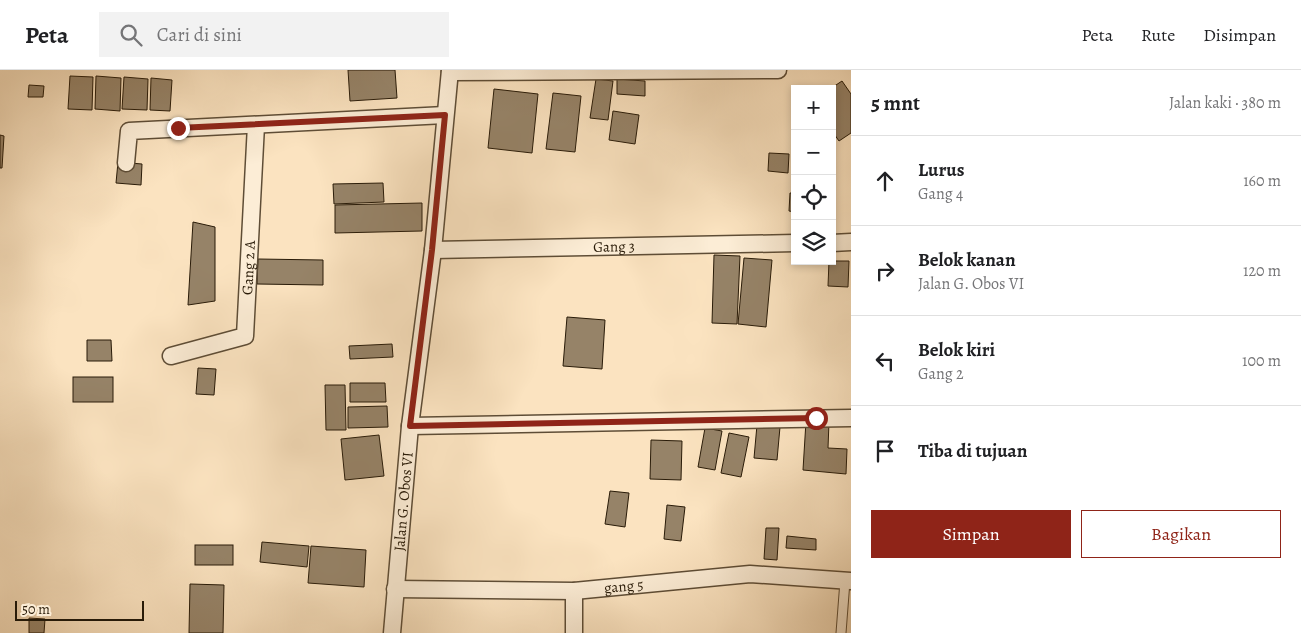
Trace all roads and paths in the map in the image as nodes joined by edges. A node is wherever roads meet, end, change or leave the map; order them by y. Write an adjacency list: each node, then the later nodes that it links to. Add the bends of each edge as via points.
1 (778, 70): 2 (street)
2 (450, 71): 3 (street, Jalan G. Obos VI)
3 (445, 115): 4 (street); 9 (street, Jalan G. Obos VI)
4 (256, 125): 5 (street, via 129,131); 10 (street, Gang 2 A, via 245,336)
5 (126, 163)
6 (851, 242): 8 (street)
7 (791, 243): 9 (street, Gang 3)
8 (836, 243)
9 (432, 250): 12 (street, Jalan G. Obos VI)
10 (171, 356)
11 (851, 418): 12 (street)
12 (410, 426): 14 (street, Jalan G. Obos VI)
13 (848, 581): 15 (street, gang 5, via 750,574); 18 (lane)
14 (395, 589): 15 (street, gang 5); 16 (street, Jalan G. Obos VI)
15 (574, 590): 17 (street)
16 (392, 633)
17 (574, 633)
18 (841, 633)

